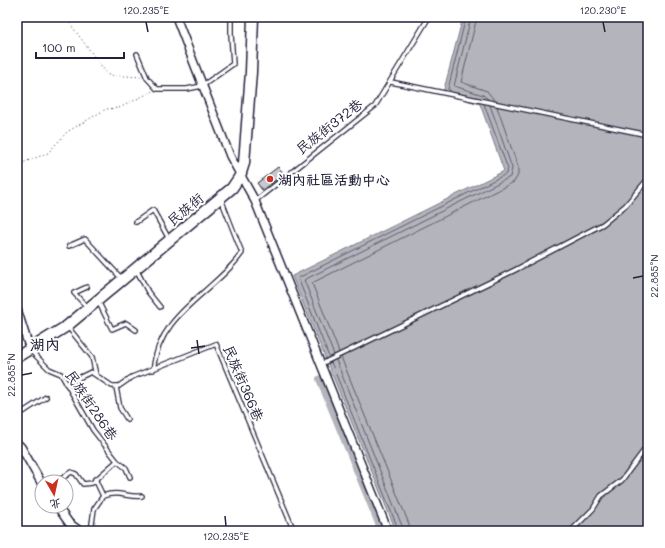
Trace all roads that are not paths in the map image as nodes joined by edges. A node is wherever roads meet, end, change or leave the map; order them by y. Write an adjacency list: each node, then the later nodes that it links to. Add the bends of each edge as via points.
1 (176, 17): 7 (street)
2 (231, 17): 7 (lane, via 234,64)
3 (253, 17): 9 (street, 民族街, via 246,147)
4 (429, 17): 6 (lane, 民族街372巷)
5 (137, 54): 7 (lane, via 147,78 157,89)
6 (391, 82): 8 (lane); 12 (lane, 民族街372巷, via 367,114)
7 (202, 86): 9 (street)
8 (648, 136)
9 (240, 176): 11 (street, 民族街); 12 (street)
10 (648, 179): 28 (lane, via 626,205 603,224)
11 (221, 198): 14 (street, 民族街); 27 (lane, via 242,253 172,322 158,344)
12 (255, 201): 28 (street)
13 (136, 222): 14 (lane, via 153,210)
14 (170, 240): 16 (street, 民族街)
15 (69, 246): 17 (lane, via 85,239)
16 (136, 268): 17 (street, 民族街); 20 (lane, via 148,292)
17 (122, 280): 19 (street, 民族街)
18 (88, 287): 21 (lane, via 74,293)
19 (98, 300): 21 (street, 民族街); 24 (lane, via 112,329 126,323)
20 (160, 307)
21 (88, 308): 23 (street, 民族街)
22 (17, 311): 25 (street)
23 (67, 326): 25 (street, 民族街); 29 (lane, via 92,357)
24 (136, 330)
25 (30, 350): 26 (street, 民族街); 30 (lane, 民族街286巷, via 49,369 61,374)
26 (17, 357)
27 (153, 370): 31 (lane, via 132,377); 48 (lane, 民族街366巷, via 216,344)
28 (323, 370): 49 (street)
29 (96, 375): 30 (lane, via 91,372); 31 (lane)
30 (66, 384): 38 (lane, 民族街286巷, via 93,430)
31 (116, 387): 35 (lane, via 120,408)
32 (46, 397): 34 (lane)
33 (17, 408): 34 (lane)
34 (18, 415)
35 (127, 419)
36 (17, 443): 39 (street)
37 (648, 445): 50 (lane, via 622,480 601,496 593,509)
38 (117, 462): 41 (lane, 民族街286巷, via 126,468); 42 (lane)
39 (36, 474)
40 (68, 474): 42 (lane, via 76,474 83,484 92,483)
41 (130, 477)
42 (95, 479): 43 (lane)
43 (103, 496): 44 (lane, via 117,492); 47 (lane, via 94,509)
44 (142, 496)
45 (62, 514): 46 (street)
46 (80, 531)
47 (90, 531)
48 (294, 531)
49 (388, 531)
50 (571, 531)

